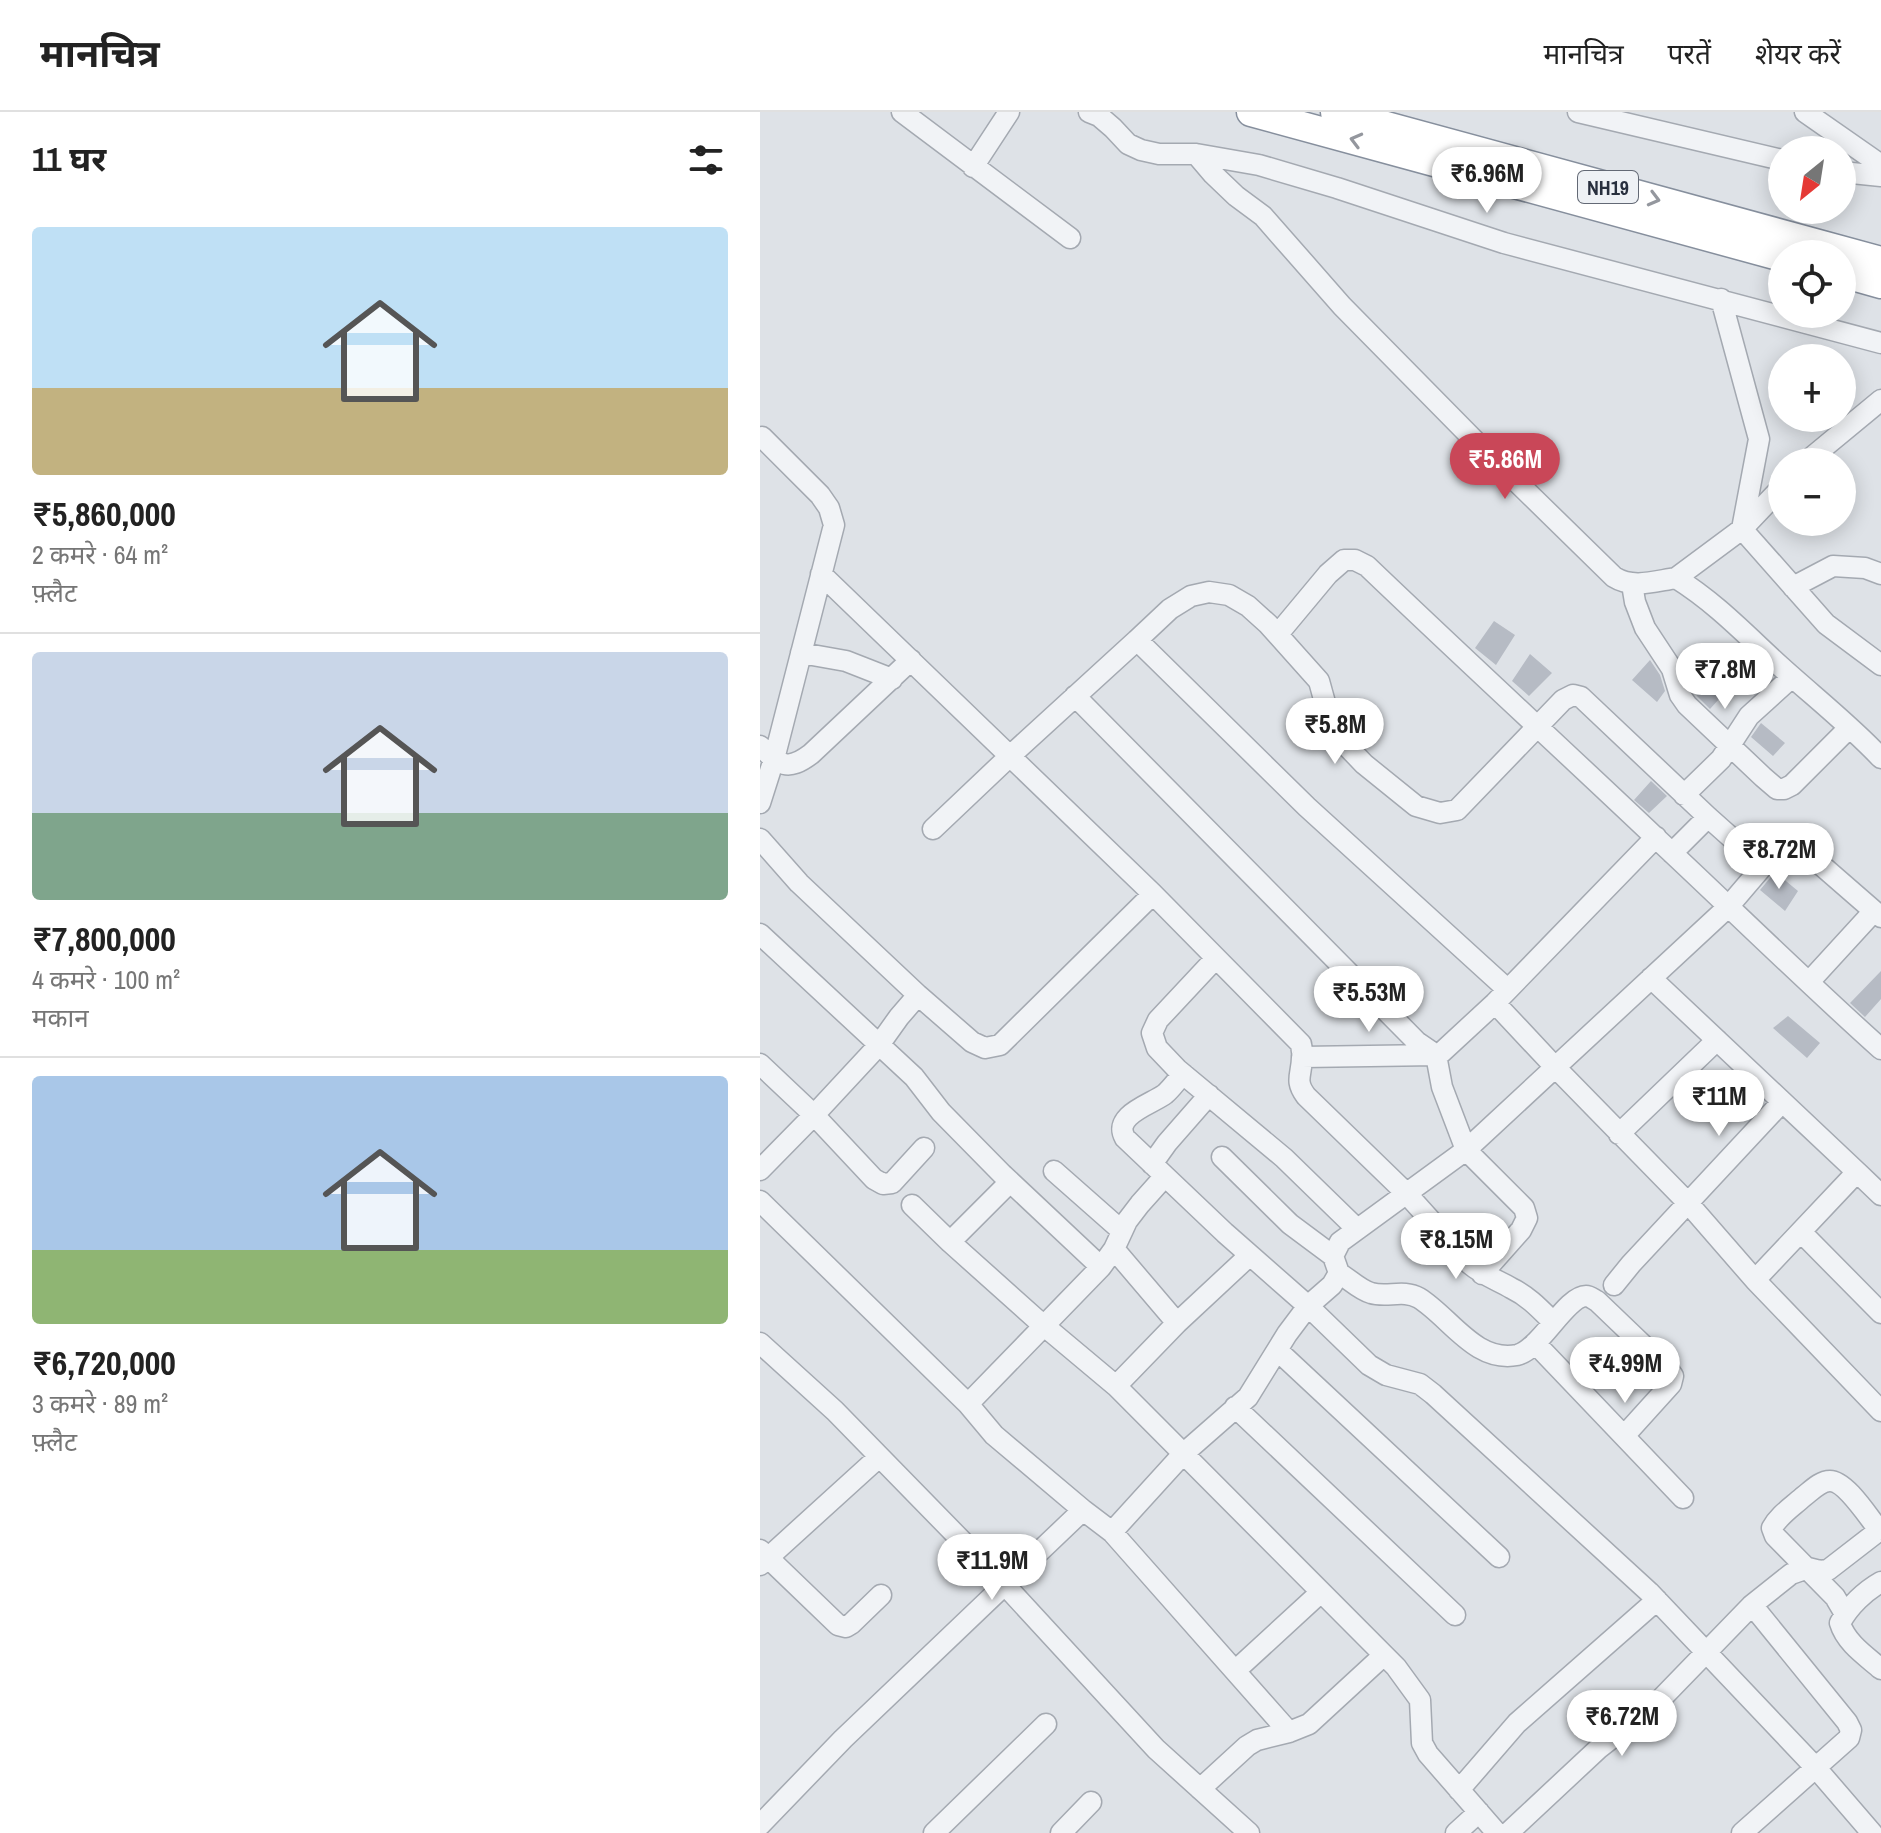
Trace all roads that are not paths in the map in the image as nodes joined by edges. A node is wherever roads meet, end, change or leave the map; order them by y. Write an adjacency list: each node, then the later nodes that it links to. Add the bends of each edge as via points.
1 (902, 112): 11 (street)
2 (1009, 112): 11 (street)
3 (1089, 112): 8 (street, via 1141,150)
4 (1251, 112): 15 (highway, NH19, one-way to 4)
5 (1335, 112): 16 (highway, NH19, one-way to 16)
6 (1578, 112): 9 (street)
7 (1805, 112): 10 (street)
8 (1196, 154): 19 (street, via 1259,165 1504,243); 29 (street, via 1263,216 1342,306 1478,444 1614,577)
9 (1768, 157)
10 (1881, 165)
11 (973, 167): 14 (street)
12 (1856, 173): 13 (street)
13 (1881, 176)
14 (1070, 238)
15 (1768, 253)
16 (1881, 261)
17 (1856, 277): 18 (highway)
18 (1881, 284)
19 (1721, 299): 20 (street); 25 (street, via 1759,439)
20 (1881, 343)
21 (1881, 400): 23 (street)
22 (762, 437): 26 (street, via 829,508 834,525)
23 (1823, 448)
24 (1768, 502): 25 (street)
25 (1742, 529): 28 (street); 30 (street)
26 (821, 574): 33 (street); 34 (street)
27 (1881, 574): 30 (street, via 1833,566)
28 (1676, 578): 29 (street); 36 (street, via 1715,604)
29 (1632, 584): 41 (street, via 1645,628 1672,669 1680,695)
30 (1793, 587): 35 (street, via 1826,624)
31 (1278, 634): 32 (street, via 1248,606 1209,592 1170,609); 39 (street, via 1328,574 1344,560 1355,560); 39 (street, via 1319,681 1340,739 1416,806 1440,813 1457,810)
32 (1137, 640): 38 (street); 61 (street)
33 (801, 653): 37 (street, via 864,666); 42 (street)
34 (911, 660): 37 (street); 43 (street)
35 (1881, 665)
36 (1792, 677): 40 (street); 41 (street, via 1749,716)
37 (892, 679): 42 (street, via 798,764 789,766)
38 (1075, 696): 43 (street); 65 (street, via 1417,1042)
39 (1537, 728): 45 (street, via 1563,700 1581,697); 49 (street)
40 (1849, 728): 41 (street, via 1784,789 1777,789); 44 (street)
41 (1730, 746): 45 (street)
42 (767, 752): 46 (street)
43 (1010, 756): 48 (street); 53 (street)
44 (1881, 758)
45 (1684, 795): 47 (street)
46 (760, 803)
47 (1708, 817): 51 (street); 52 (street)
48 (933, 829)
49 (1656, 837): 51 (street); 61 (street)
50 (760, 839): 60 (street)
51 (1672, 853): 54 (street)
52 (1763, 866): 54 (street); 55 (street, via 1781,845 1797,844)
53 (1153, 894): 57 (street); 60 (street, via 1000,1045 985,1048 972,1042)
54 (1728, 907): 58 (street); 59 (street)
55 (1878, 914): 59 (street)
56 (760, 934): 63 (street)
57 (1216, 958): 66 (street, via 1301,1044); 69 (street, via 1152,1033 1157,1048)
58 (1651, 978): 62 (street); 68 (street)
59 (1809, 982): 64 (street)
60 (918, 995): 63 (street)
61 (1501, 996): 65 (street); 68 (street)
62 (1717, 1040): 71 (street); 73 (street)
63 (879, 1045): 72 (street); 81 (street)
64 (1881, 1049)
65 (1436, 1055): 66 (street); 75 (street)
66 (1303, 1057): 82 (street, via 1299,1087)
67 (760, 1064): 72 (street)
68 (1555, 1067): 73 (street); 75 (street)
69 (1183, 1074): 70 (street); 78 (street, via 1167,1093 1137,1108 1122,1127 1125,1138)
70 (1209, 1095): 78 (street, via 1167,1143); 87 (street)
71 (1782, 1102): 80 (street); 85 (street)
72 (814, 1115): 74 (street, via 883,1184 892,1183); 77 (street)
73 (1619, 1134): 85 (street)
74 (924, 1148)
75 (1466, 1150): 82 (street); 94 (street, via 1524,1208 1527,1218)
76 (1222, 1157): 92 (street)
77 (760, 1170)
78 (1159, 1170): 89 (street); 91 (street)
79 (1054, 1171): 89 (street)
80 (1857, 1172): 83 (street); 88 (street)
81 (1010, 1182): 90 (street); 93 (street)
82 (1406, 1193): 87 (street); 94 (street)
83 (1881, 1195)
84 (760, 1201): 106 (street)
85 (1688, 1203): 95 (street); 96 (street)
86 (912, 1205): 90 (street)
87 (1357, 1229): 92 (street, via 1340,1242)
88 (1801, 1232): 95 (street); 98 (street)
89 (1118, 1240): 93 (street); 100 (street)
90 (950, 1242): 101 (street)
91 (1250, 1255): 97 (street); 100 (street)
92 (1336, 1265): 97 (street, via 1332,1285); 103 (street, via 1369,1293 1412,1294 1487,1353 1517,1355)
93 (1101, 1267): 101 (street)
94 (1482, 1274): 99 (street, via 1533,1302)
95 (1755, 1280): 108 (street)
96 (1614, 1285)
97 (1308, 1306): 104 (street); 123 (street, via 1369,1365 1433,1394)
98 (1881, 1313)
99 (1553, 1322): 103 (street); 109 (street, via 1588,1296 1673,1376)
100 (1177, 1323): 105 (street)
101 (1044, 1325): 105 (street); 106 (street)
102 (760, 1343): 111 (street)
103 (1535, 1343): 109 (street)
104 (1277, 1350): 107 (street, via 1248,1397); 116 (street)
105 (1116, 1386): 110 (street)
106 (968, 1404): 113 (street, via 994,1435)
107 (1235, 1407): 110 (street); 126 (street)
108 (1881, 1411)
109 (1624, 1436): 112 (street)
110 (1183, 1454): 115 (street); 121 (street)
111 (879, 1457): 117 (street); 120 (street)
112 (1683, 1498)
113 (1083, 1510): 115 (street); 120 (street)
114 (1880, 1529): 118 (street, via 1828,1570); 118 (street, via 1838,1483 1820,1484 1772,1528)
115 (1112, 1532): 130 (street)
116 (1499, 1557)
117 (763, 1558): 122 (street, via 838,1625 851,1624)
118 (1808, 1568): 124 (street, via 1791,1574); 125 (street)
119 (1881, 1582): 125 (street)
120 (1005, 1585): 134 (street, via 1156,1749); 138 (street)
121 (1321, 1592): 128 (street); 130 (street)
122 (881, 1595)
123 (1657, 1600): 127 (street); 135 (street, via 1517,1723)
124 (1752, 1605): 127 (street); 133 (street, via 1851,1730)
125 (1845, 1614): 129 (street, via 1843,1631)
126 (1455, 1615)
127 (1706, 1653): 133 (street); 144 (street)
128 (1384, 1655): 132 (street, via 1309,1724); 135 (street, via 1420,1700 1422,1743 1428,1754)
129 (1881, 1669)
130 (1235, 1671): 132 (street)
131 (1046, 1724): 139 (street)
132 (1289, 1732): 134 (street, via 1247,1746)
133 (1816, 1768): 145 (street); 146 (street)
134 (1200, 1789): 141 (street)
135 (1459, 1790): 137 (street)
136 (1091, 1802): 140 (street)
137 (1479, 1812): 142 (street); 143 (street)
138 (760, 1825)
139 (934, 1833)
140 (1061, 1833)
141 (1249, 1833)
142 (1456, 1833)
143 (1497, 1833)
144 (1508, 1833)
145 (1742, 1833)
146 (1872, 1833)

